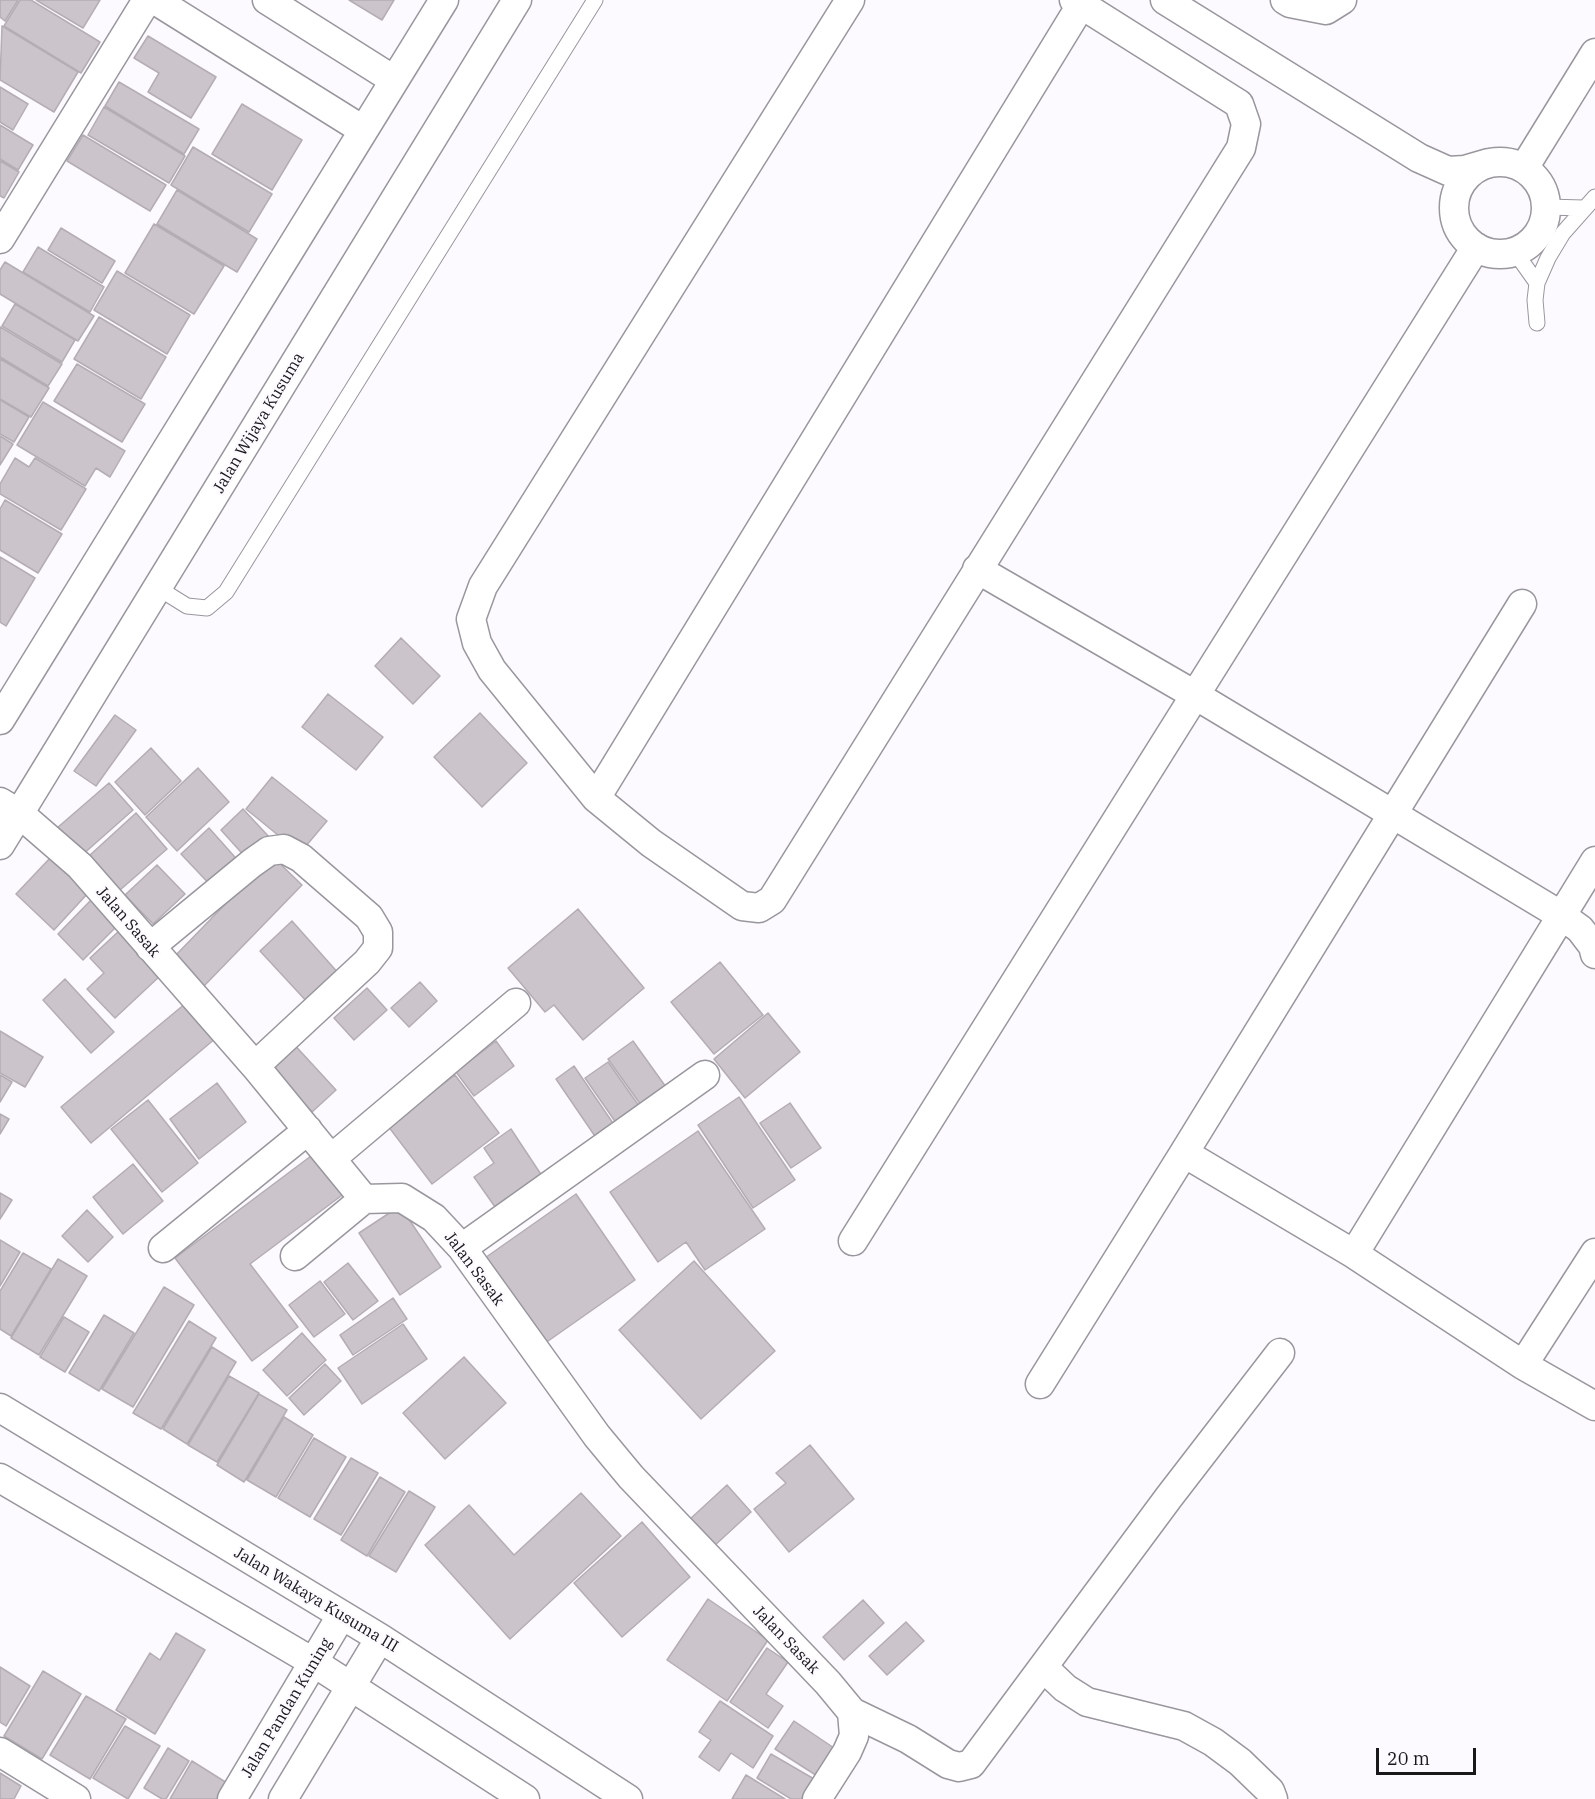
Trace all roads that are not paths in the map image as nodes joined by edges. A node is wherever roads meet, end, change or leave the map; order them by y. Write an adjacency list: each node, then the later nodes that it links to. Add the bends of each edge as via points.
1 (147, 0): 21 (street)
2 (155, 0): 14 (street)
3 (267, 0): 13 (street)
4 (444, 0): 13 (street)
5 (517, 0): 27 (street, Jalan Wijaya Kusuma)
6 (595, 0): 27 (lane, via 226,592 207,608 187,606)
7 (850, 0): 31 (street, via 483,586 471,619 477,643 492,670)
8 (1165, 0): 15 (street)
9 (1286, 0): 10 (street, via 1326,10)
10 (1342, 0)
11 (1078, 2): 26 (street, via 1239,104 1246,124 1241,148); 31 (street)
12 (1595, 53): 17 (street)
13 (394, 80): 14 (street)
14 (363, 130): 30 (street)
15 (1419, 158): 16 (street, via 1448,171); 20 (street, via 1442,180)
16 (1489, 163): 17 (street); 20 (street, via 1478,167 1461,184 1454,202)
17 (1524, 168): 19 (street, via 1540,184)
18 (1590, 202): 19 (lane); 24 (lane, via 1563,233)
19 (1546, 207): 23 (street, via 1535,239)
20 (1456, 222): 22 (street)
21 (0, 239)
22 (1476, 247): 23 (street, via 1492,254); 29 (street)
23 (1515, 252): 24 (lane)
24 (1537, 283): 25 (lane)
25 (1537, 323)
26 (977, 569): 29 (street); 31 (street, via 772,900 759,908 742,906 651,843)
27 (158, 588): 32 (street, Jalan Wijaya Kusuma)
28 (1522, 604): 33 (street)
29 (1196, 695): 33 (street); 46 (street)
30 (0, 720)
31 (596, 798)
32 (10, 808): 34 (street, Jalan Wijaya Kusuma); 37 (street, Jalan Sasak, via 80,866)
33 (1394, 814): 36 (street); 43 (street)
34 (0, 845)
35 (1595, 861): 36 (street)
36 (1562, 916): 38 (street, via 1580,928); 50 (street)
37 (150, 947): 40 (street, Jalan Sasak); 40 (street, via 269,851 284,849 301,858 369,917 378,932 378,948)
38 (1595, 954)
39 (516, 1003): 44 (street)
40 (255, 1066): 42 (street, Jalan Sasak)
41 (705, 1076): 48 (street)
42 (308, 1130): 44 (street, Jalan Sasak); 47 (street)
43 (1184, 1153): 50 (street); 54 (street)
44 (332, 1158): 45 (street, Jalan Sasak)
45 (358, 1204): 48 (street, Jalan Sasak, via 402,1198 434,1218); 51 (street)
46 (853, 1241)
47 (163, 1248)
48 (462, 1248): 63 (street, Jalan Sasak, via 597,1437)
49 (1595, 1253): 53 (street)
50 (1354, 1254): 53 (street)
51 (295, 1256)
52 (1280, 1353): 61 (street)
53 (1523, 1365): 55 (street)
54 (1040, 1384)
55 (1595, 1406)
56 (0, 1408): 58 (street, Jalan Wakaya Kusuma III)
57 (0, 1478): 60 (street)
58 (341, 1616): 59 (street, Jalan Wakaya Kusuma III); 60 (street, Jalan Pandan Kuning)
59 (380, 1638): 62 (street); 69 (street, Jalan Wakaya Kusuma III)
60 (313, 1662): 62 (street); 66 (street, Jalan Pandan Kuning)
61 (1043, 1667): 63 (street, via 970,1764 959,1767); 71 (street, via 1087,1702 1184,1726 1214,1742 1240,1762 1270,1791)
62 (351, 1687): 67 (street); 68 (street)
63 (852, 1712): 70 (street, via 854,1736)
64 (0, 1752): 65 (street)
65 (76, 1799)
66 (232, 1799)
67 (283, 1799)
68 (525, 1799)
69 (628, 1799)
70 (817, 1799)
71 (1273, 1799)

